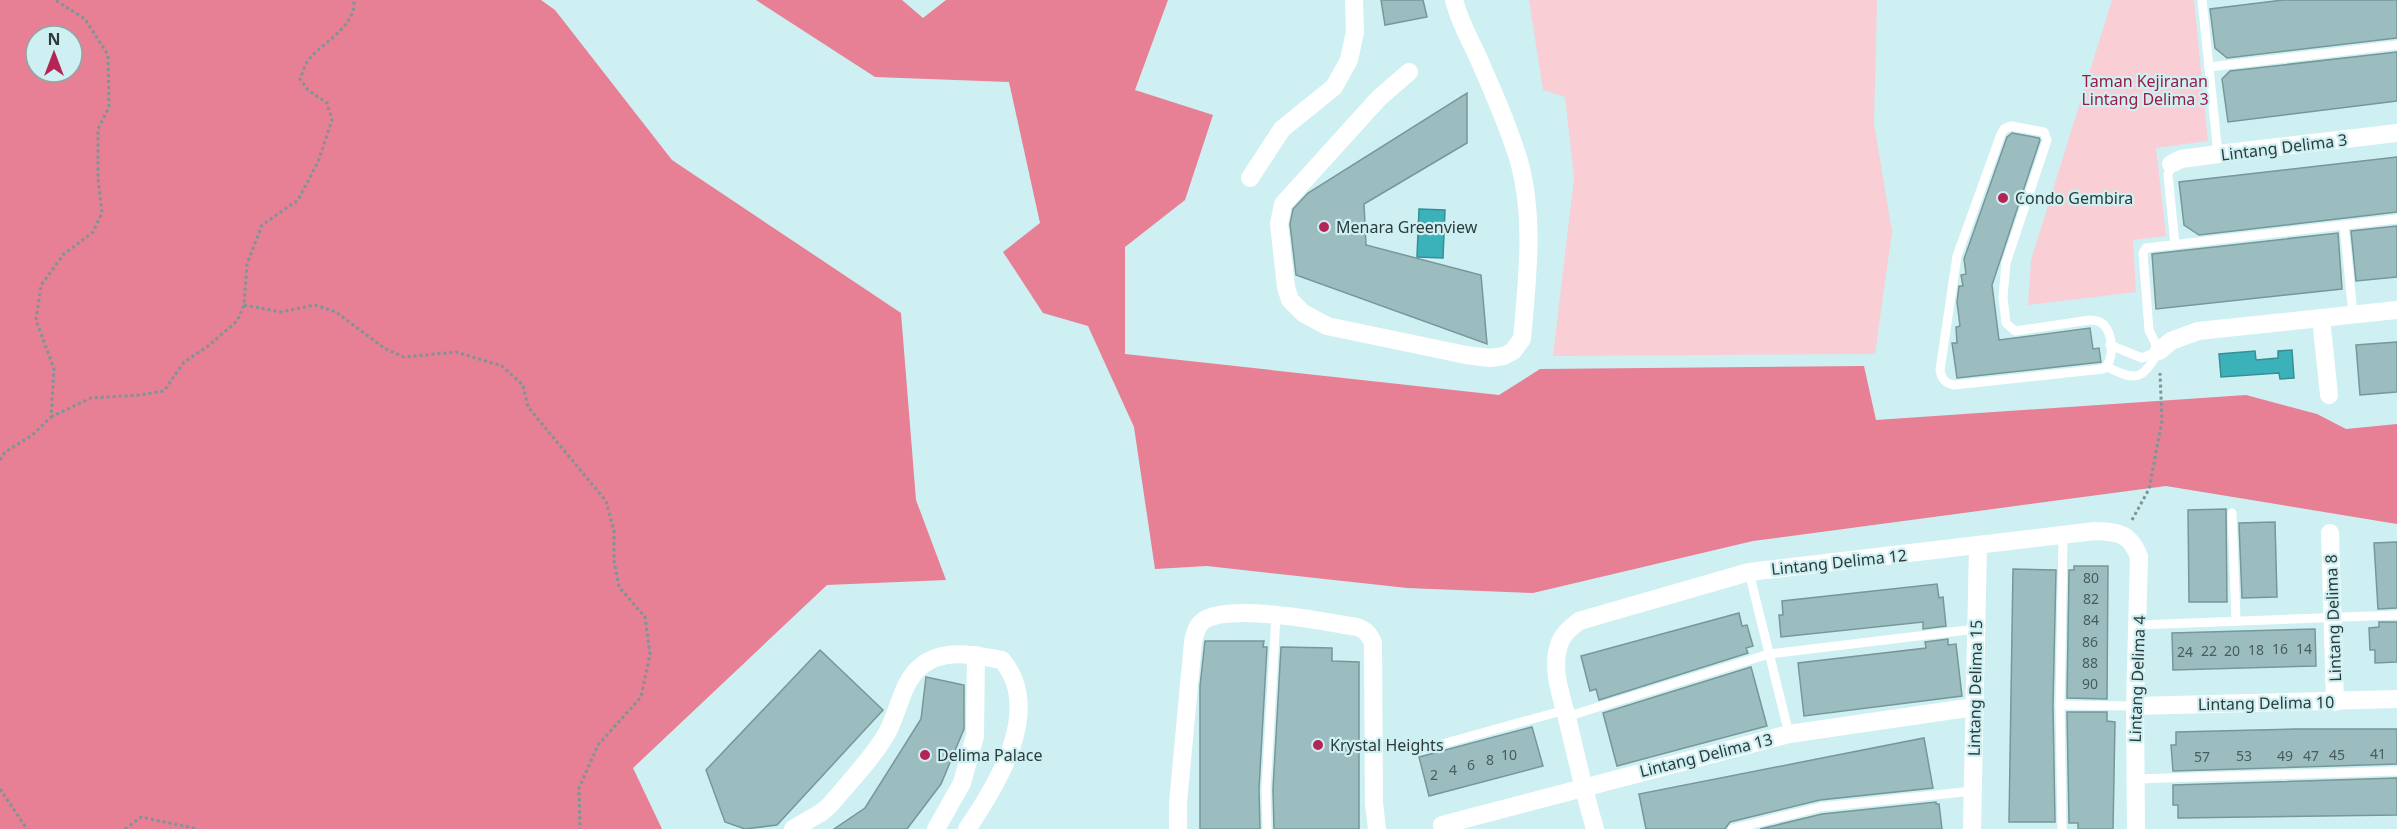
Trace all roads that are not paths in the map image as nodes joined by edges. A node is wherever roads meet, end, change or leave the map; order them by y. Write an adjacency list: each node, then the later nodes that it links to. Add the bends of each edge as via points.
1 (1354, 0): 10 (street, via 1355,32 1349,60 1334,87 1282,129)
2 (1454, 0): 6 (street, via 1458,18 1512,141 1525,193 1528,222 1522,339 1504,356 1466,355 1327,326 1298,309 1287,294 1279,224 1284,204 1379,98)
3 (2202, 0): 5 (lane)
4 (2397, 45): 5 (lane)
5 (2209, 67): 8 (lane)
6 (1409, 72)
7 (2397, 133): 8 (street, Lintang Delima 3)
8 (2218, 154): 9 (street, Lintang Delima 3)
9 (2171, 164): 13 (lane, via 2168,175)
10 (1250, 178)
11 (2397, 219): 12 (lane)
12 (2344, 225): 13 (lane); 15 (lane)
13 (2175, 244): 18 (lane, via 2152,246 2144,253 2149,330)
14 (2397, 310): 15 (street)
15 (2353, 314): 16 (street)
16 (2321, 318): 18 (street, via 2198,331 2171,341); 20 (street)
17 (2110, 345): 18 (lane, via 2142,358); 19 (lane); 19 (lane, via 2108,332 2099,321 2015,331 2006,323 2006,263 2047,140 2044,132 2034,128 2004,129 1958,256 1940,370 1942,378 1954,385)
18 (2159, 351): 19 (lane, via 2143,373 2134,377)
19 (2107, 367)
20 (2328, 395)
21 (2232, 513): 30 (lane)
22 (2330, 533): 29 (street, Lintang Delima 8)
23 (2063, 534): 24 (street, Lintang Delima 12); 25 (street, Lintang Delima 12); 37 (lane)
24 (2124, 534): 31 (street, Lintang Delima 4, via 2134,543 2139,556)
25 (1978, 546): 26 (street, Lintang Delima 12); 32 (street, Lintang Delima 15)
26 (1749, 573): 33 (lane); 40 (street, Lintang Delima 12, via 1579,621 1565,633 1556,659)
27 (1276, 615): 51 (street, via 1221,614 1202,621 1196,630); 52 (lane); 53 (street, via 1357,627 1365,630 1373,643)
28 (2397, 615): 29 (lane)
29 (2333, 617): 30 (lane); 36 (street, Lintang Delima 8)
30 (2236, 621): 31 (lane)
31 (2138, 625): 38 (street, Lintang Delima 4)
32 (1976, 629): 33 (lane); 39 (street, Lintang Delima 15)
33 (1769, 654): 40 (lane); 41 (lane)
34 (976, 655): 48 (street, via 941,656 915,671 880,745 830,805); 49 (street, via 975,736 962,783); 50 (street, via 1002,660 1012,671 1019,714 1009,754)
35 (2397, 699): 36 (street, Lintang Delima 10)
36 (2335, 702): 38 (street, Lintang Delima 10)
37 (2060, 705): 38 (lane); 57 (lane)
38 (2134, 706): 44 (street, Lintang Delima 4)
39 (1974, 707): 41 (street, Lintang Delima 13); 46 (street, Lintang Delima 15)
40 (1566, 713): 42 (lane); 45 (street)
41 (1789, 734): 45 (street, Lintang Delima 13)
42 (1424, 749)
43 (2397, 771): 44 (lane)
44 (2135, 779): 58 (street, Lintang Delima 4)
45 (1582, 787): 47 (street, Lintang Delima 13); 54 (street)
46 (1973, 791): 55 (lane, via 1821,807); 56 (street, Lintang Delima 15)
47 (1437, 827)
48 (793, 829)
49 (936, 829)
50 (967, 829)
51 (1178, 829)
52 (1267, 829)
53 (1377, 829)
54 (1595, 829)
55 (1732, 829)
56 (1972, 829)
57 (2062, 829)
58 (2136, 829)

